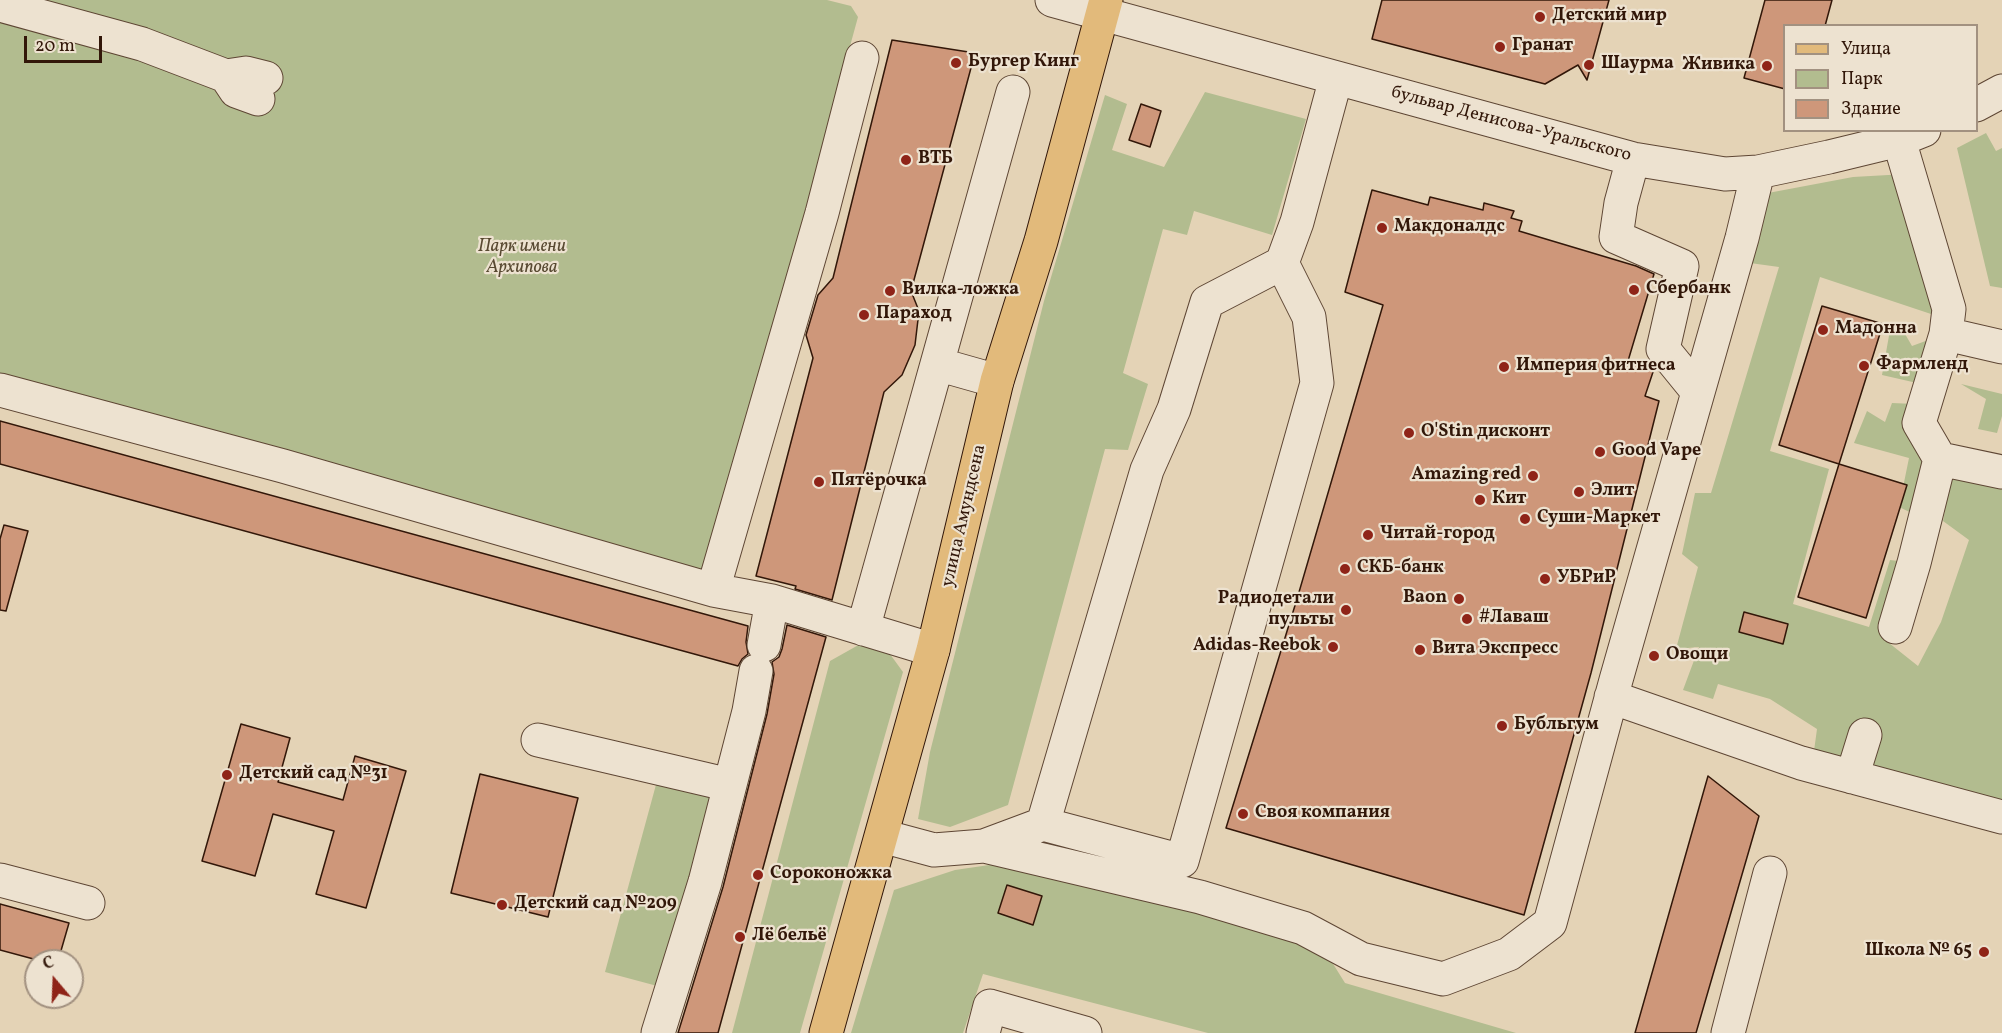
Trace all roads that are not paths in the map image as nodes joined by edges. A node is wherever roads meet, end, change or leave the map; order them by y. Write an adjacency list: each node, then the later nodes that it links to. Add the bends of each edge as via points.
1 (1052, 0): 3 (street, бульвар Денисова-Уральского)
2 (0, 5): 6 (street, via 142,44 226,75 236,90)
3 (1104, 7): 5 (street, бульвар Денисова-Уральского); 17 (main road, улица Амундсена, via 1041,241)
4 (862, 58): 22 (street, via 822,213)
5 (1336, 78): 11 (street, бульвар Денисова-Уральского); 13 (street)
6 (262, 89)
7 (2002, 91): 9 (street)
8 (1013, 92): 16 (street)
9 (1978, 104)
10 (1911, 135): 12 (street, бульвар Денисова-Уральского); 14 (street, via 1949,309)
11 (1634, 159): 12 (street, бульвар Денисова-Уральского, via 1725,174); 19 (street, via 1616,237 1682,266 1663,349)
12 (1758, 172): 19 (street)
13 (1282, 263): 33 (street, via 1207,302 1174,409 1140,489); 33 (street, via 1309,317 1317,383 1182,861)
14 (1946, 334): 15 (street); 20 (street, via 1919,423)
15 (2002, 346)
16 (937, 364): 17 (street); 25 (street)
17 (997, 381): 26 (main road, улица Амундсена)
18 (0, 390): 22 (street)
19 (1698, 392): 27 (street)
20 (1940, 459): 21 (street); 24 (street)
21 (2002, 472)
22 (713, 590): 23 (street)
23 (772, 601): 25 (street); 31 (street)
24 (1895, 627)
25 (863, 629): 26 (street)
26 (933, 650): 34 (main road, улица Амундсена)
27 (1611, 697): 30 (street); 35 (street, via 1550,923 1509,954 1443,979 1361,959 1303,928 1200,897)
28 (1865, 735): 30 (street)
29 (538, 740): 31 (street)
30 (1852, 777): 32 (street)
31 (730, 785): 39 (street, via 705,882)
32 (2002, 817)
33 (1043, 824): 35 (street)
34 (882, 836): 35 (street, via 934,850); 40 (main road, улица Амундсена)
35 (984, 846)
36 (1770, 873): 43 (street)
37 (0, 880): 38 (street)
38 (88, 903)
39 (658, 1033)
40 (826, 1033)
41 (983, 1033): 42 (street, via 990,1006)
42 (1085, 1033)
43 (1728, 1033)

